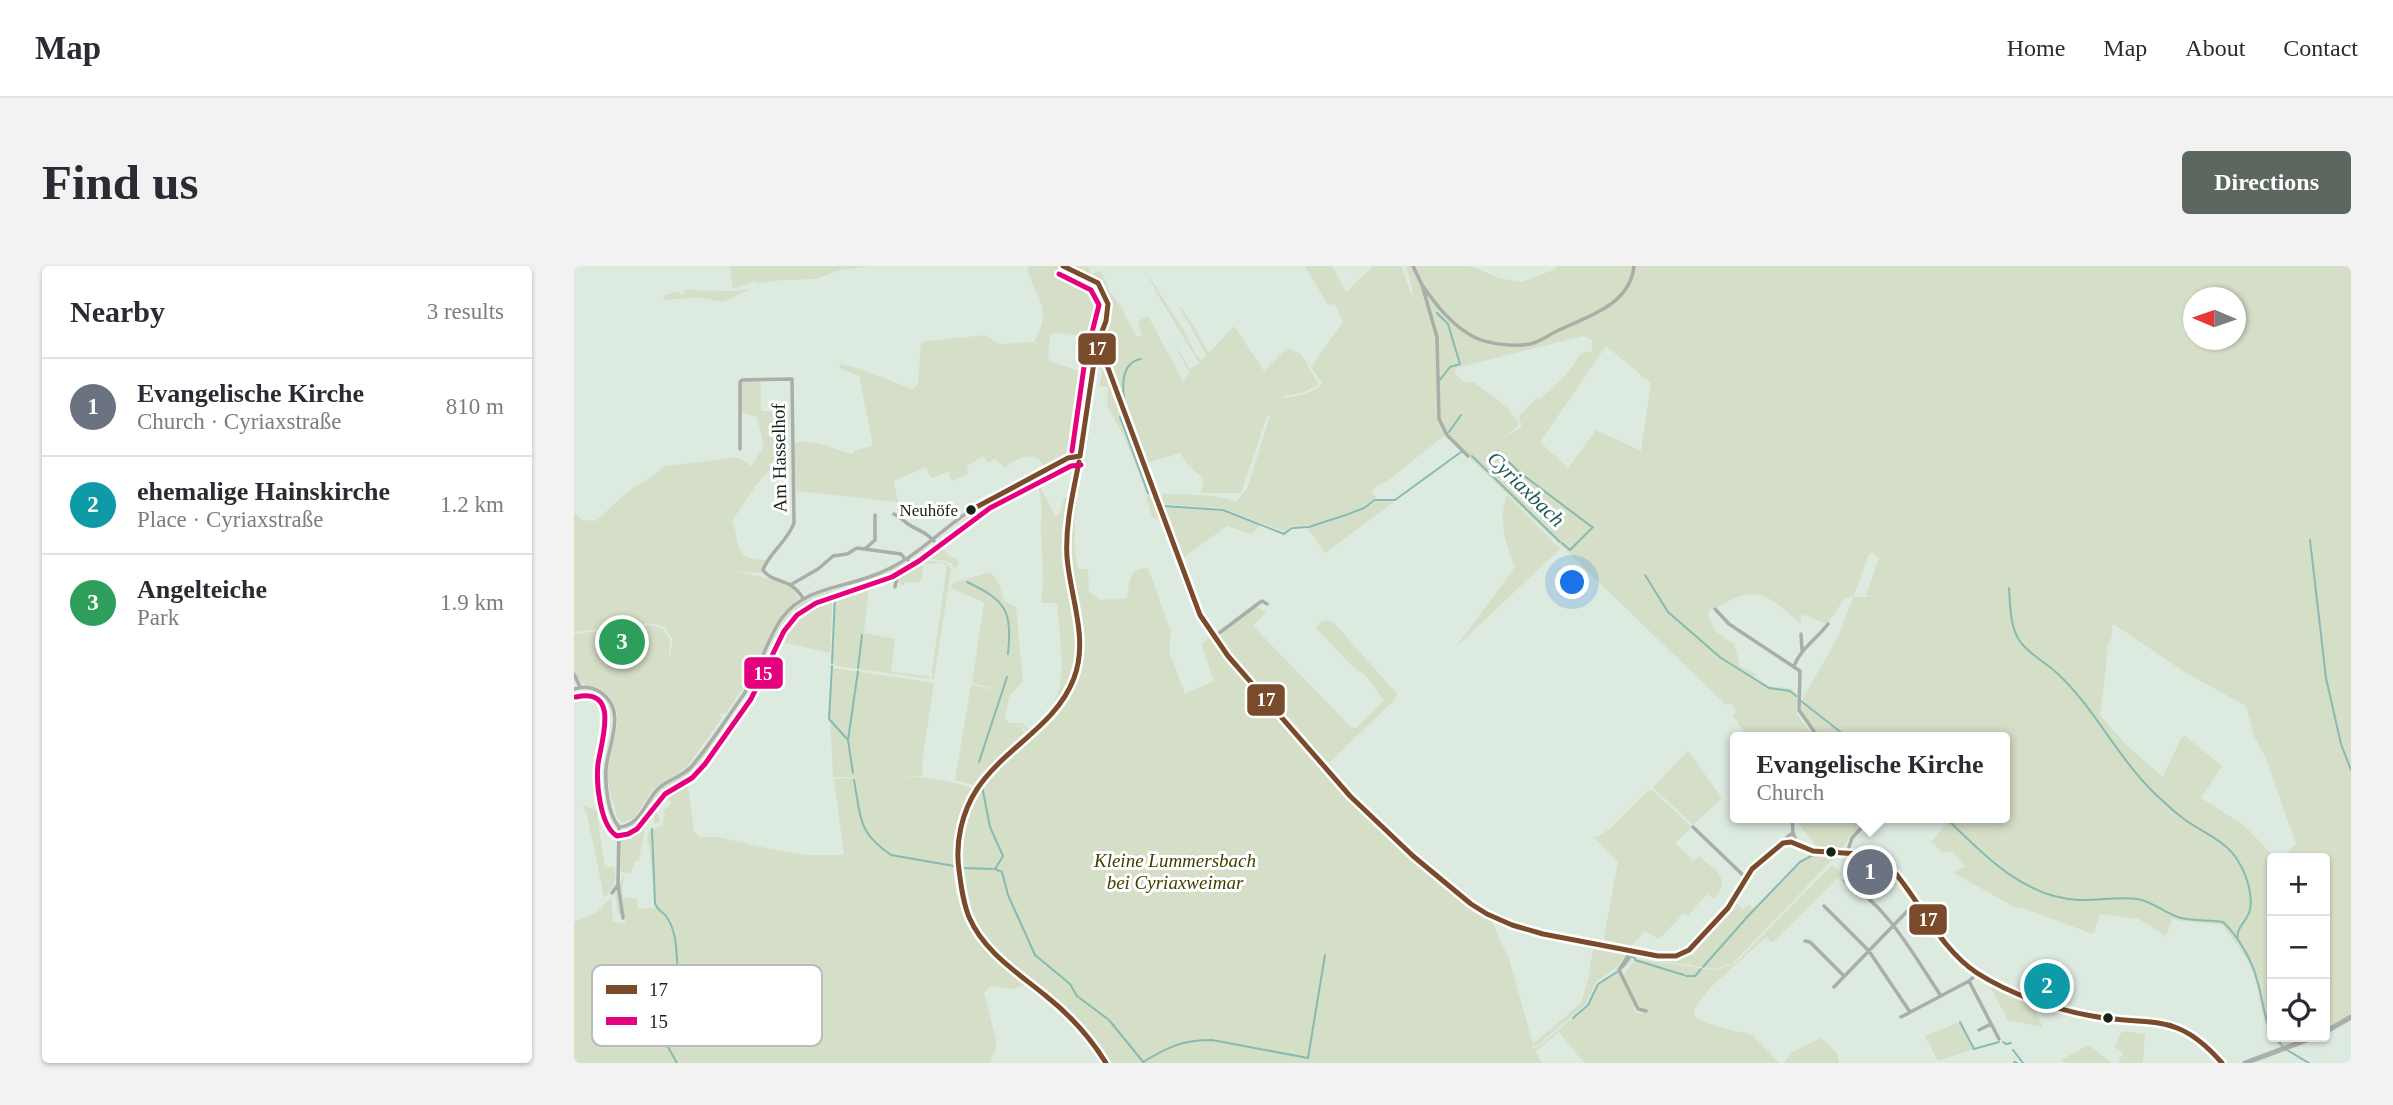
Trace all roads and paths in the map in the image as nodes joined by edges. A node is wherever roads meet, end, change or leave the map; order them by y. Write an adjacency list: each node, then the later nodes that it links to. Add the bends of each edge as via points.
1 (1063, 266): 5 (street, via 1098,283 1105,296 1106,321)
2 (1413, 266): 4 (street)
3 (1634, 266): 4 (street, via 1625,288 1597,314 1533,344 1477,338 1435,304)
4 (1422, 285): 8 (street, via 1437,337 1439,419 1447,435)
5 (1096, 351): 7 (street); 23 (street, via 1105,360 1190,593)
6 (740, 449): 16 (street, Am Hasselhof, via 740,382 792,379 794,523 763,570)
7 (1080, 456): 9 (street); 10 (street)
8 (1468, 456)
9 (1065, 460): 10 (street); 13 (street, via 973,508)
10 (1079, 462): 63 (street, via 1067,534 1079,634 1075,676 1055,713 1000,759 977,789 963,822 957,863 964,903 980,936 1006,965 1066,1013)
11 (894, 514): 13 (street)
12 (875, 515): 14 (street, via 875,540)
13 (934, 541): 15 (street)
14 (865, 549): 15 (street); 16 (street, via 833,556)
15 (907, 559): 17 (street, via 911,566); 18 (street, via 870,577)
16 (792, 584): 18 (street)
17 (895, 586)
18 (803, 598): 32 (street, via 782,619 750,684 690,768 658,789 635,820)
19 (1267, 604): 23 (street, via 1262,601)
20 (1715, 609): 25 (street, via 1729,624)
21 (1828, 624): 24 (street)
22 (1801, 634): 24 (street)
23 (1214, 637): 47 (street, via 1350,796 1471,904 1520,928)
24 (1802, 650): 25 (street)
25 (1794, 666): 29 (street, via 1801,672 1798,710)
26 (574, 674): 27 (street)
27 (580, 687): 28 (street); 32 (street, via 600,692 614,711 606,777)
28 (574, 689)
29 (1814, 732)
30 (1792, 823): 34 (street)
31 (1866, 823): 37 (street, via 1852,838)
32 (619, 827): 40 (street)
33 (1693, 827): 38 (street)
34 (1793, 833): 35 (street); 36 (street)
35 (1786, 842): 36 (street); 38 (street)
36 (1798, 845): 37 (street, via 1813,852)
37 (1847, 853): 42 (street, via 1886,866)
38 (1745, 877): 47 (street, via 1724,914 1684,953 1663,957)
39 (1846, 881): 45 (street)
40 (618, 884): 41 (street); 44 (street)
41 (612, 893)
42 (1917, 901): 45 (street); 49 (street, via 1949,947)
43 (1824, 906): 48 (street)
44 (623, 918)
45 (1894, 925): 48 (street); 53 (street)
46 (1805, 941): 50 (street)
47 (1631, 951): 54 (street, via 1619,970 1638,1009)
48 (1869, 951): 50 (street); 55 (street)
49 (1978, 973): 51 (street); 64 (street, via 2073,1011 2176,1026 2191,1032)
50 (1844, 976): 52 (street)
51 (1969, 981): 53 (street); 58 (street)
52 (1835, 986)
53 (1941, 996): 55 (street)
54 (1646, 1011)
55 (1910, 1012): 56 (street)
56 (1900, 1017)
57 (2351, 1017): 59 (main road)
58 (1991, 1024): 60 (street); 61 (street)
59 (2330, 1028)
60 (1979, 1030)
61 (1999, 1038)
62 (2300, 1042): 65 (main road)
63 (1106, 1063)
64 (2222, 1063)
65 (2245, 1063)

